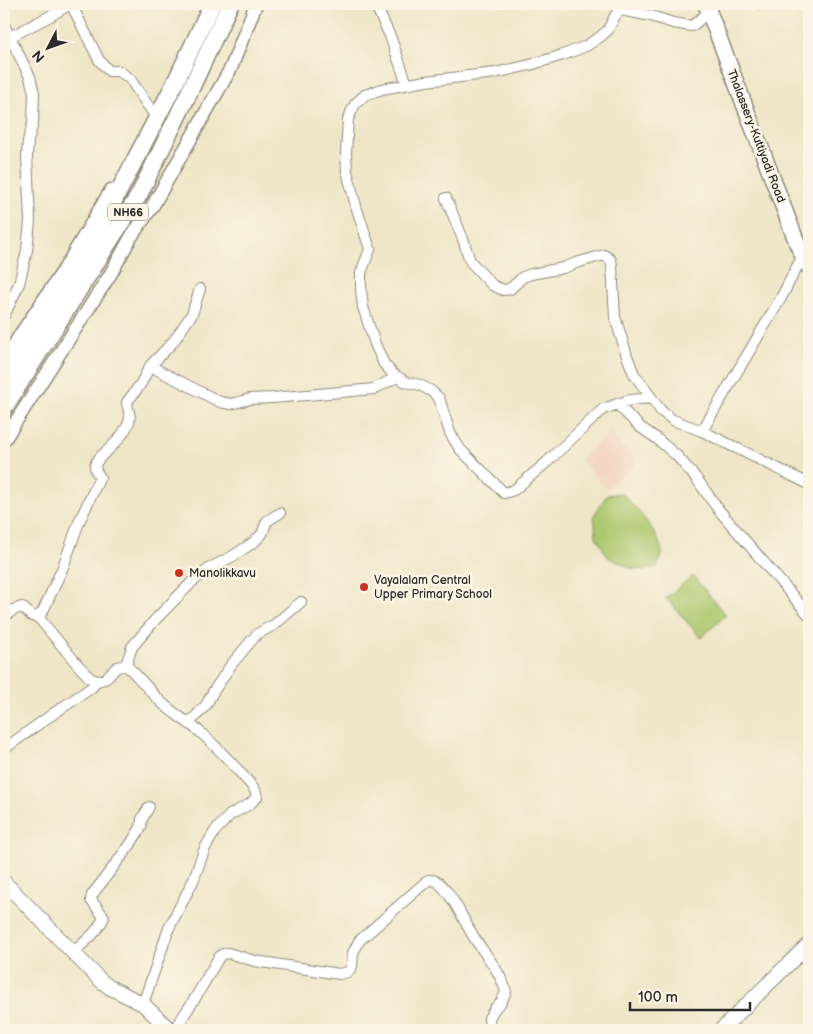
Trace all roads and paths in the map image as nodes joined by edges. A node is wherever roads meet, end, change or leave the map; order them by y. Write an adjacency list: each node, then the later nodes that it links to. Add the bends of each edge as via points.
1 (70, 4): 11 (street); 13 (street, via 99,60 109,71 118,71 130,79)
2 (203, 4): 13 (street)
3 (212, 4): 21 (highway, NH66, via 94,239)
4 (230, 4): 24 (highway, NH66, via 139,195)
5 (256, 4): 26 (street, via 231,68 156,200)
6 (375, 4): 12 (street)
7 (760, 4): 8 (street)
8 (783, 4)
9 (708, 8): 12 (street, via 692,26 621,10 600,37 563,55 495,73); 15 (main road, Thalassery-Kuttiyadi Road)
10 (4, 25): 11 (street)
11 (10, 37): 17 (street, via 30,77 34,93 27,156 30,220 27,250 19,284)
12 (407, 84): 20 (street, via 365,94 355,104 348,120 346,153 347,171 370,249 362,274 363,307 384,364)
13 (153, 112): 18 (street, via 66,268)
14 (446, 198): 22 (street, via 470,261 492,285 503,290 510,289 531,274 604,255 611,260 615,317 634,374)
15 (806, 261): 25 (street)
16 (200, 289): 19 (street, via 192,314 173,342)
17 (4, 316)
18 (4, 362)
19 (150, 366): 20 (street, via 220,402 231,404 250,399 374,389); 32 (street, via 126,402 129,423 95,464 100,477 57,582)
20 (397, 377): 23 (street, via 420,385 439,398 450,433 460,449 504,492 514,490 548,462 603,409)
21 (4, 378)
22 (652, 398): 23 (street); 25 (street, via 661,412 673,420)
23 (617, 404): 30 (street, via 677,456)
24 (4, 408)
25 (702, 431): 27 (street)
26 (4, 440)
27 (809, 484)
28 (280, 513): 33 (street, via 267,521 262,534 254,542 193,581 132,647)
29 (301, 602): 35 (street, via 274,625 257,634 231,665 206,704)
30 (809, 615)
31 (4, 617): 32 (street, via 22,607)
32 (38, 617): 34 (street, via 77,664)
33 (126, 664): 34 (street); 35 (street, via 161,701)
34 (97, 681): 36 (street)
35 (188, 723): 41 (street, via 234,765 256,790 257,797 230,815 205,848 193,881 169,928)
36 (4, 749)
37 (149, 807): 40 (street, via 130,845 92,895 104,917 101,924)
38 (4, 882): 40 (main road)
39 (809, 944): 45 (main road)
40 (73, 952): 41 (main road, via 109,987)
41 (143, 1004): 42 (main road)
42 (170, 1030)
43 (174, 1030): 44 (street, via 223,954 339,974 348,972 353,952 360,941 428,880 435,880 450,897 504,985 506,992 502,1002 489,1018)
44 (490, 1030)
45 (720, 1030)

